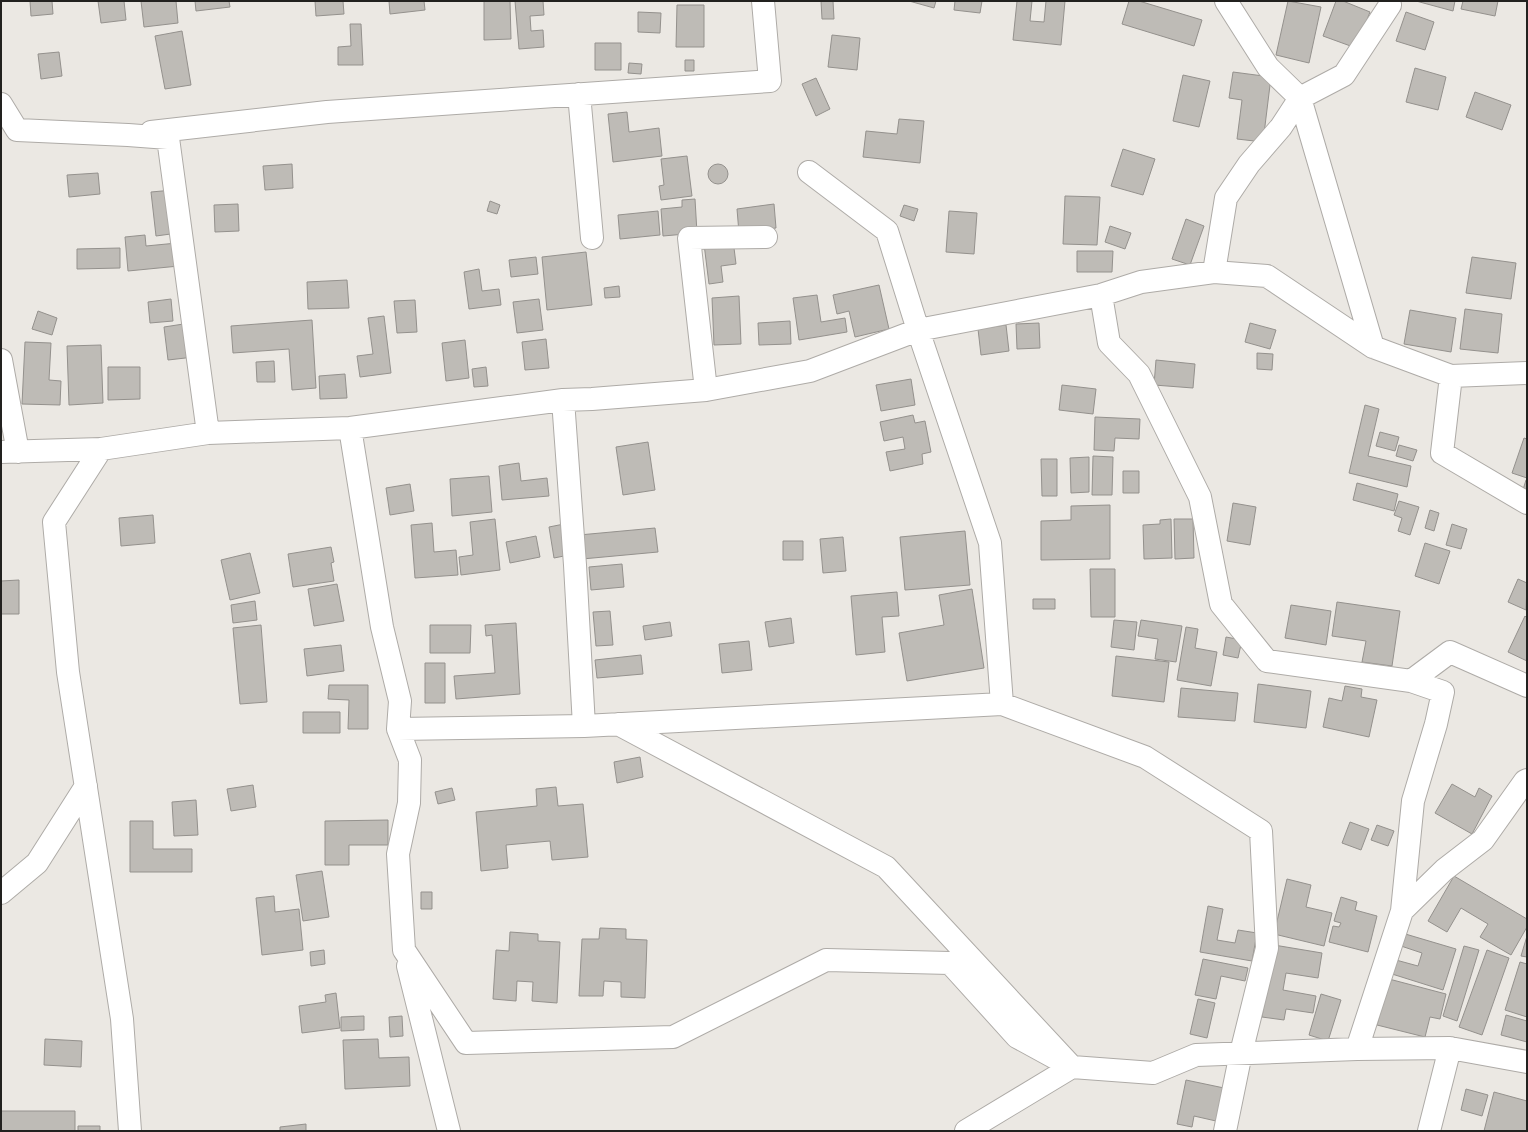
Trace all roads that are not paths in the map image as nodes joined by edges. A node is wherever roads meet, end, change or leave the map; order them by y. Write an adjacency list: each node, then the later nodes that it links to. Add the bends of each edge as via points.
1 (763, 1): 4 (street, via 770,81)
2 (1226, 1): 5 (street, via 1268,67)
3 (1386, 2): 5 (street, via 1344,75)
4 (578, 94): 7 (street, via 327,112); 10 (street)
5 (1300, 98): 11 (street, via 1226,198); 14 (street)
6 (2, 107): 7 (street, via 17,130)
7 (128, 135): 21 (street, via 168,138)
8 (809, 172): 13 (street, via 887,231)
9 (766, 236): 18 (street, via 689,238)
10 (592, 238)
11 (1214, 272): 12 (street, via 1141,282); 14 (street, via 1267,276)
12 (1101, 295): 13 (street); 25 (street, via 1109,343 1139,374 1200,497 1221,604 1267,661)
13 (918, 330): 18 (street, via 810,371); 27 (street, via 990,543)
14 (1373, 347): 17 (street)
15 (1, 360): 23 (street)
16 (1527, 373): 17 (street)
17 (1451, 376): 24 (street, via 1442,453)
18 (706, 390): 19 (street)
19 (563, 400): 20 (street); 29 (street)
20 (350, 428): 21 (street); 30 (street, via 382,627 400,701)
21 (208, 434): 22 (street)
22 (101, 449): 23 (street); 32 (street, via 54,522 68,672)
23 (9, 452)
24 (1527, 503)
25 (1411, 681): 26 (street, via 1450,652); 34 (street, via 1443,692 1413,801)
26 (1527, 686)
27 (1002, 704): 28 (street); 38 (street, via 1145,757 1261,831 1267,948)
28 (618, 724): 29 (street); 40 (street, via 886,867)
29 (584, 726): 30 (street)
30 (398, 729): 35 (street, via 410,760 409,803 398,854)
31 (1527, 780): 34 (street, via 1483,840 1444,870)
32 (86, 786): 33 (street, via 37,863); 41 (street, via 122,1019)
33 (1, 892)
34 (1402, 911): 37 (street)
35 (404, 950): 40 (street, via 466,1043 673,1036 826,960 950,963 1017,1037); 42 (street)
36 (1450, 1048): 37 (street); 39 (street); 45 (street)
37 (1357, 1049): 38 (street)
38 (1241, 1053): 40 (street, via 1196,1055 1153,1073); 44 (street)
39 (1527, 1062)
40 (1072, 1067): 43 (street)
41 (130, 1131)
42 (449, 1131)
43 (966, 1131)
44 (1225, 1131)
45 (1429, 1131)

